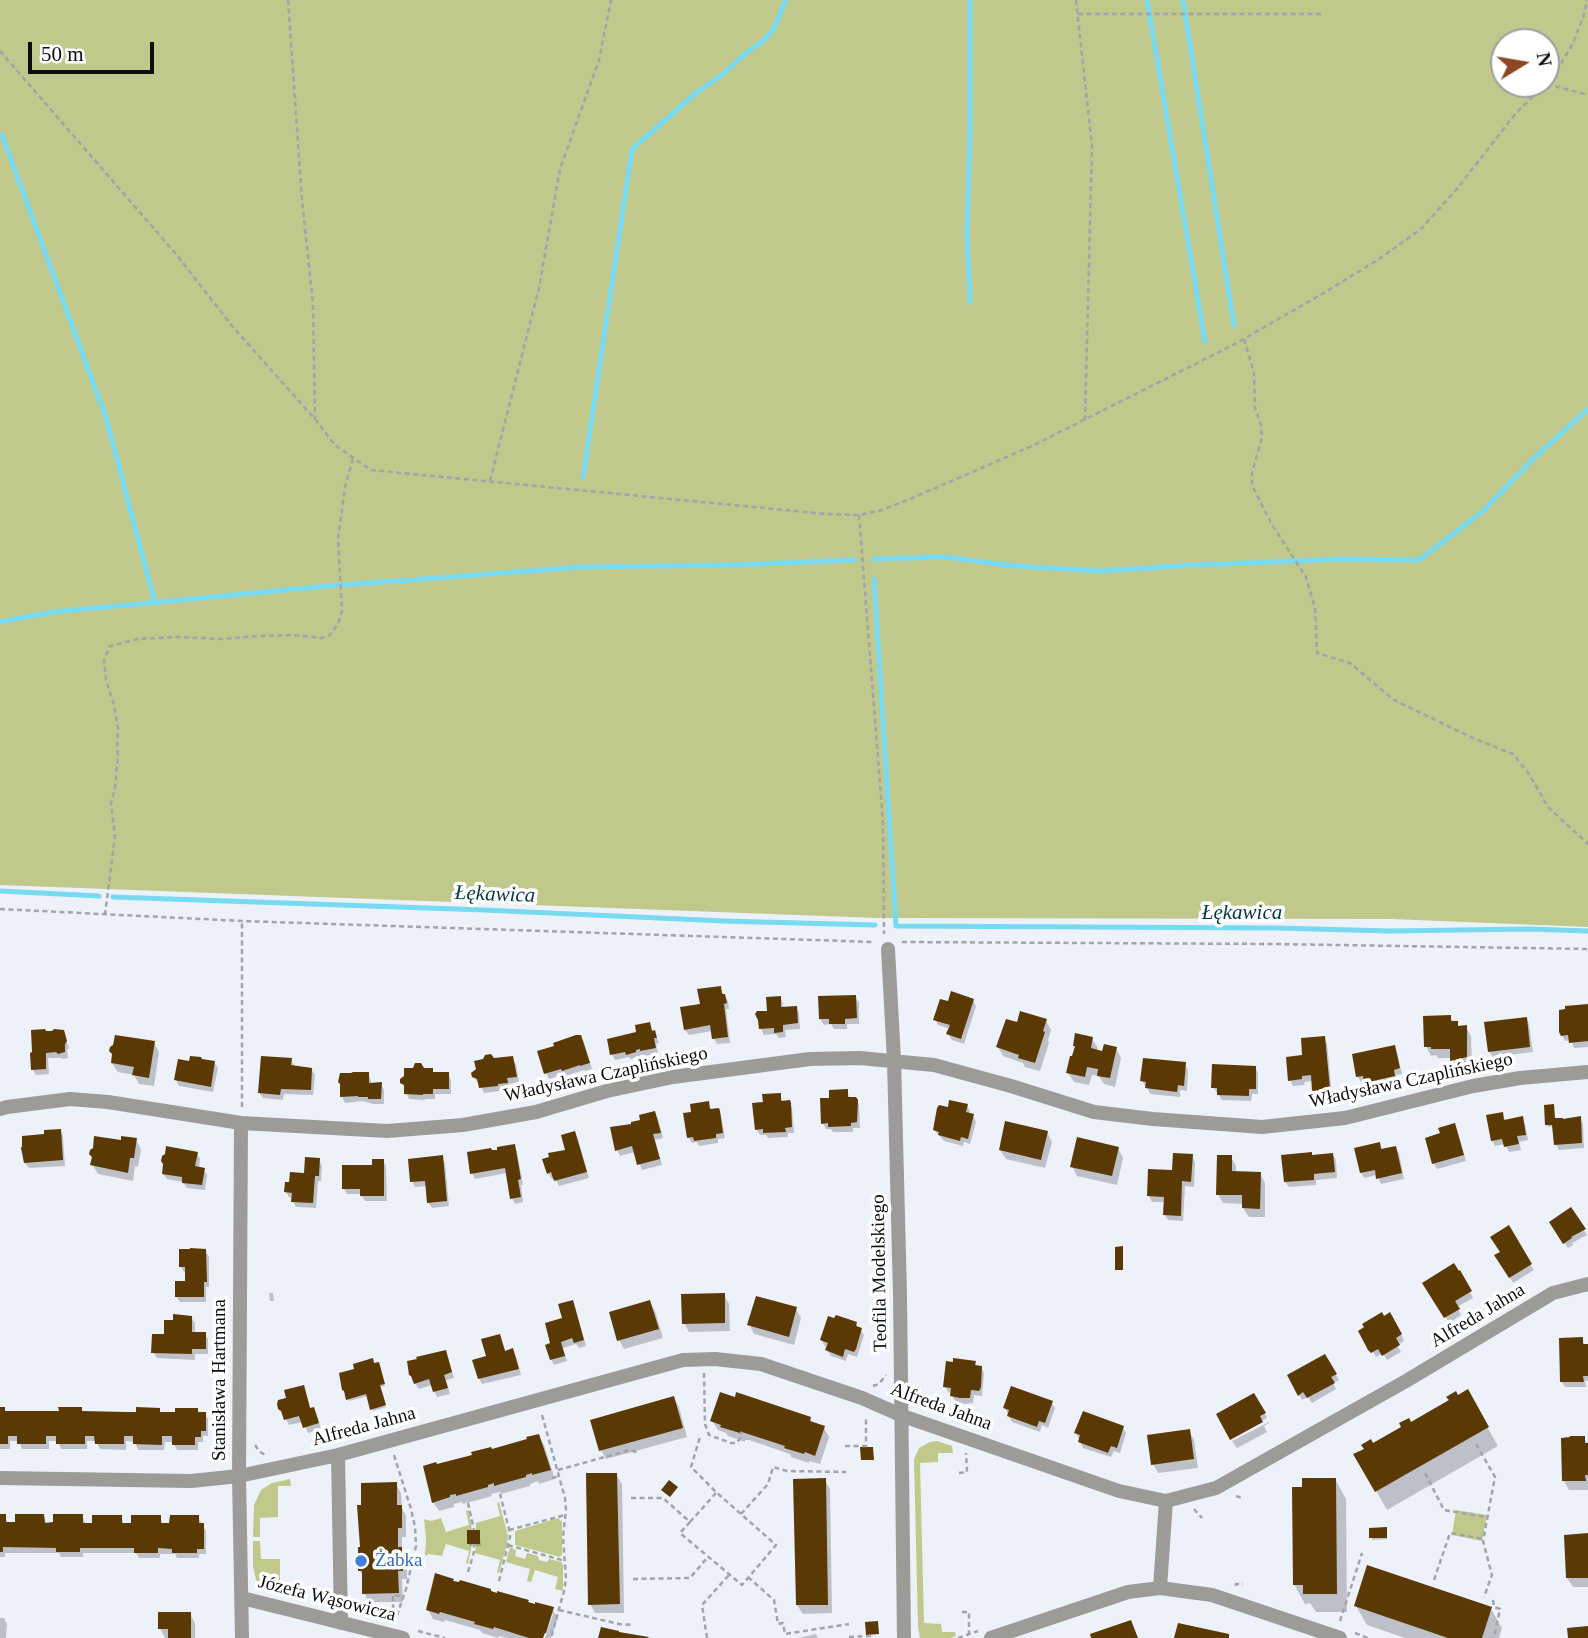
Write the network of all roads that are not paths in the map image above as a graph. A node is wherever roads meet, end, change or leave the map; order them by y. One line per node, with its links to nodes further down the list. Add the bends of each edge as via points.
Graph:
1 (893, 946): 2 (street, Teofila Modelskiego)
2 (894, 1060): 3 (street, Władysława Czaplińskiego, via 934,1065 1094,1112 1262,1127 1345,1118 1520,1078); 5 (street, Władysława Czaplińskiego, via 810,1059 673,1077 536,1112 463,1125 387,1131); 7 (street, Teofila Modelskiego)
3 (1588, 1072)
4 (0, 1109): 5 (street, Władysława Czaplińskiego, via 70,1099)
5 (242, 1123): 9 (street, Stanisława Hartmana)
6 (1588, 1284): 11 (street, Alfreda Jahna, via 1553,1293 1216,1488)
7 (903, 1416): 8 (street, Alfreda Jahna, via 761,1364 683,1360); 11 (street, Alfreda Jahna, via 1119,1491); 19 (street, Teofila Modelskiego)
8 (338, 1455): 9 (street, Alfreda Jahna); 14 (street)
9 (239, 1476): 10 (street, Alfreda Jahna, via 191,1482); 13 (street, Stanisława Hartmana)
10 (0, 1478)
11 (1166, 1501): 12 (street)
12 (1160, 1588): 15 (street, via 1212,1595); 16 (street, via 1128,1592)
13 (242, 1598): 14 (street, Józefa Wąsowicza); 17 (street, Stanisława Hartmana)
14 (341, 1623): 18 (street, Józefa Wąsowicza)
15 (1339, 1633)
16 (986, 1634)
17 (242, 1638)
18 (403, 1638)
19 (904, 1638)

